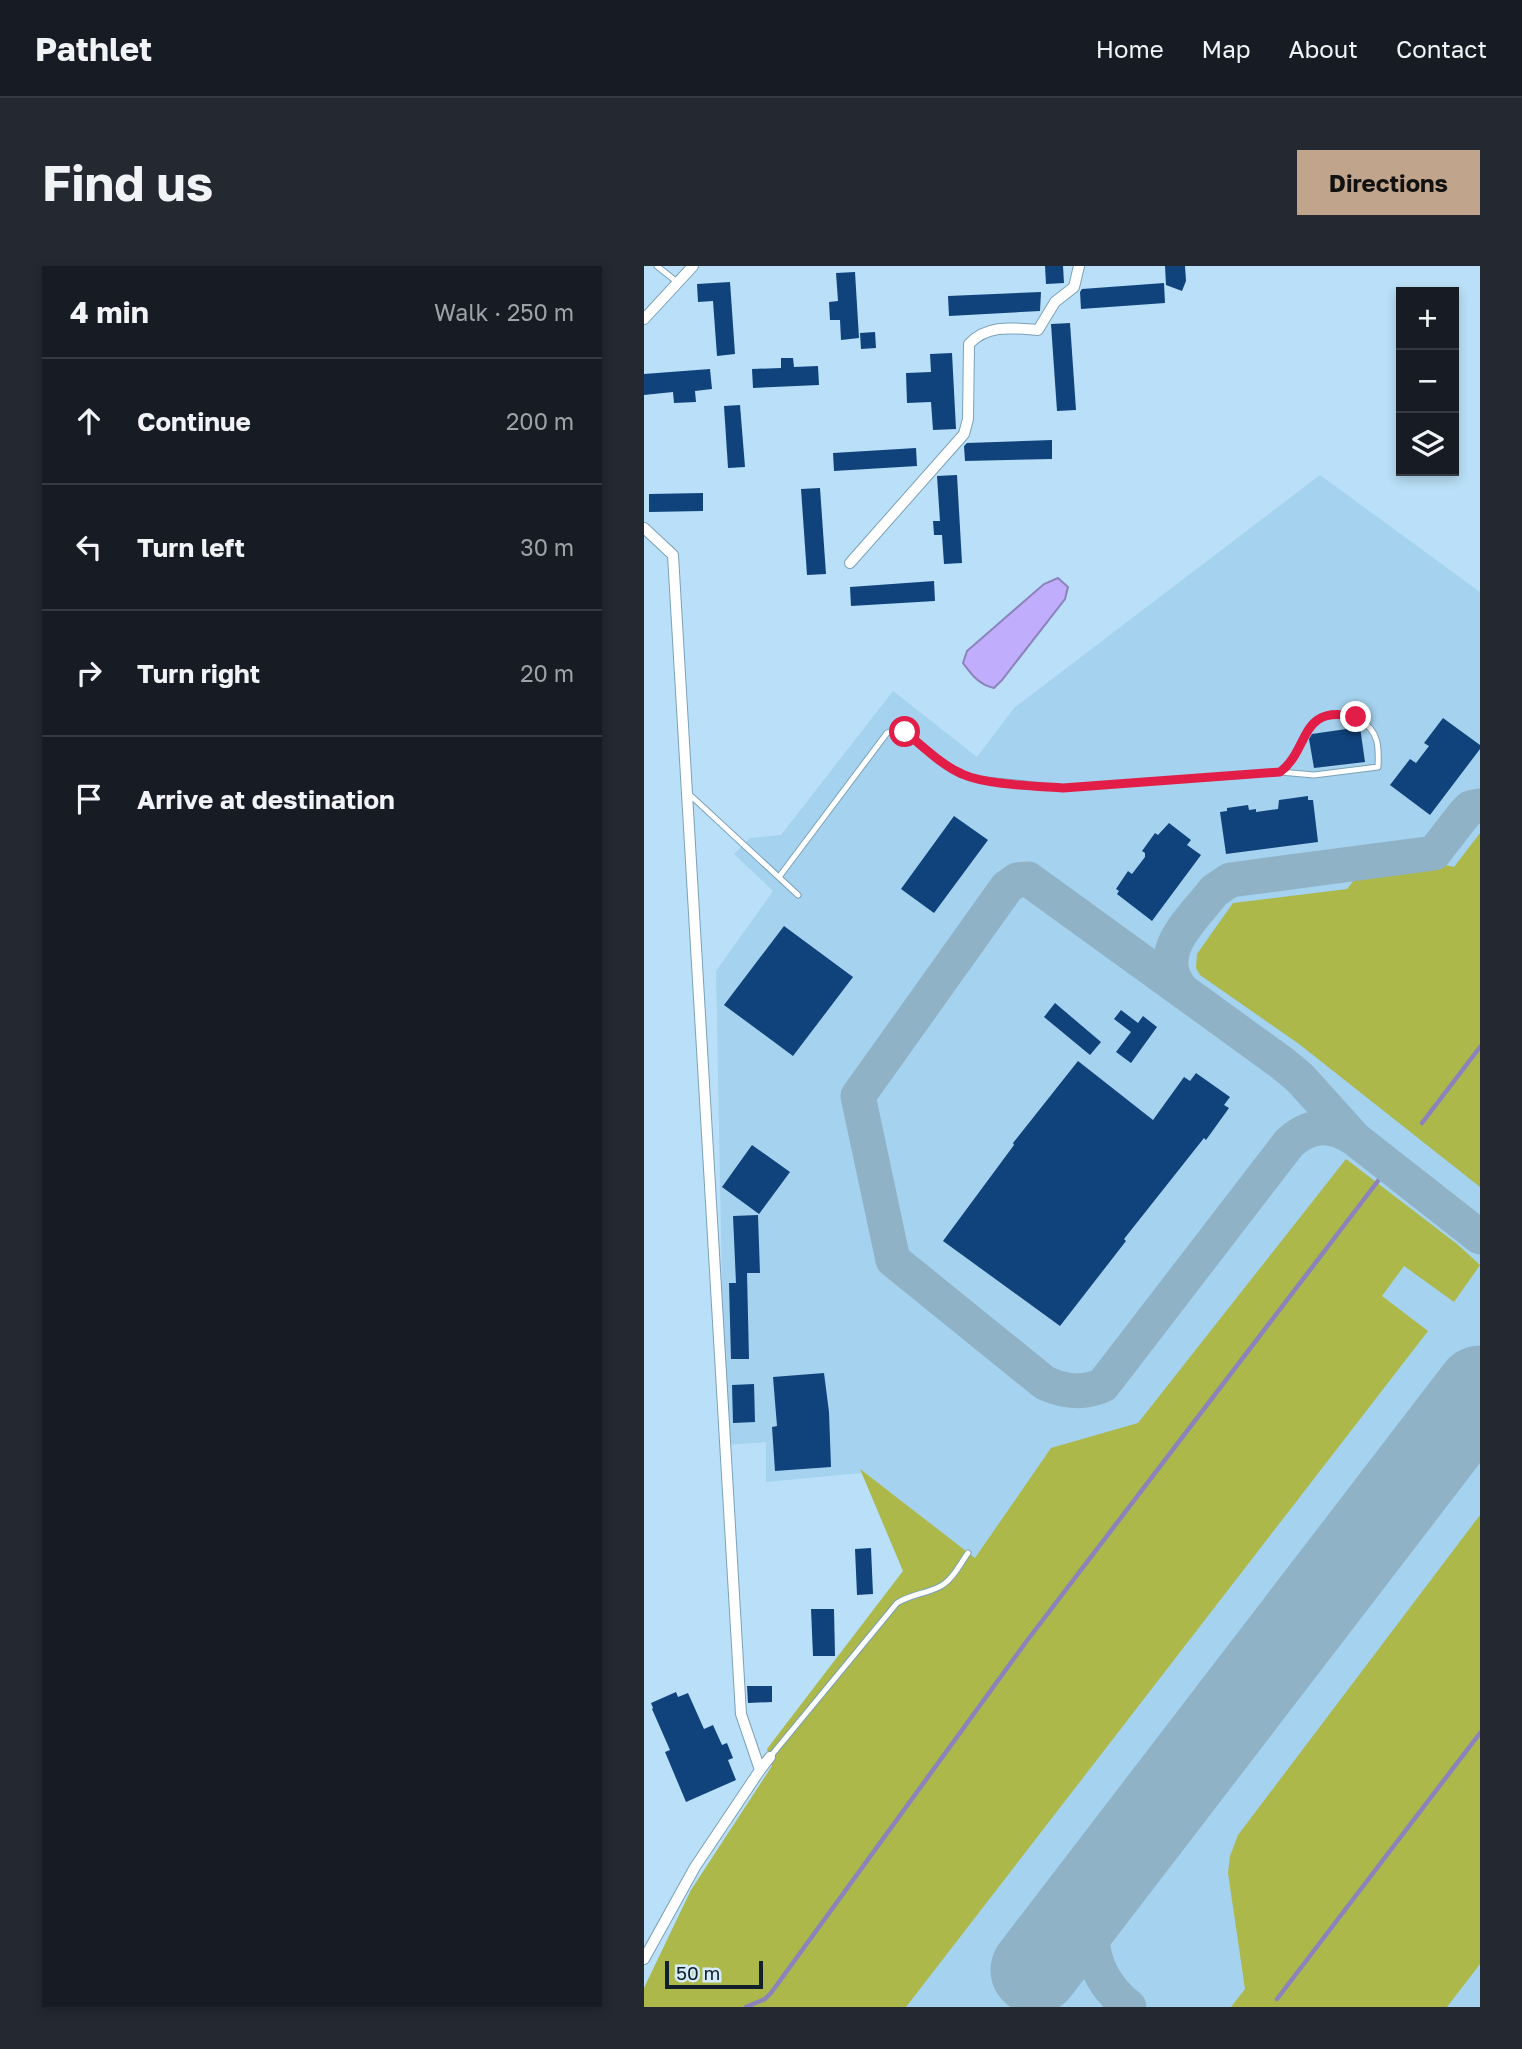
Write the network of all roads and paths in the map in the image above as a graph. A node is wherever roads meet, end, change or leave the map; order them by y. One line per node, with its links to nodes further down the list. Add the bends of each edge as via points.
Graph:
1 (657, 266): 4 (lane)
2 (693, 266): 4 (street)
3 (1079, 266): 7 (street, via 1074,287 1055,302 1038,330 1006,327 979,333 969,344 964,434)
4 (678, 283): 5 (street)
5 (644, 319)
6 (644, 528): 9 (street, via 673,555)
7 (850, 563)
8 (1280, 772): 8 (lane, via 1314,775 1378,766 1379,744 1367,724 1356,717 1329,715 1306,731 1290,765); 10 (lane, via 1037,786 963,775 905,732 892,730)
9 (687, 792): 10 (lane); 14 (street, via 741,1714)
10 (779, 877): 11 (lane)
11 (798, 895)
12 (968, 1553): 13 (lane, via 948,1581 897,1603)
13 (770, 1757): 14 (street)
14 (760, 1770): 15 (street, via 695,1867)
15 (644, 1959)

